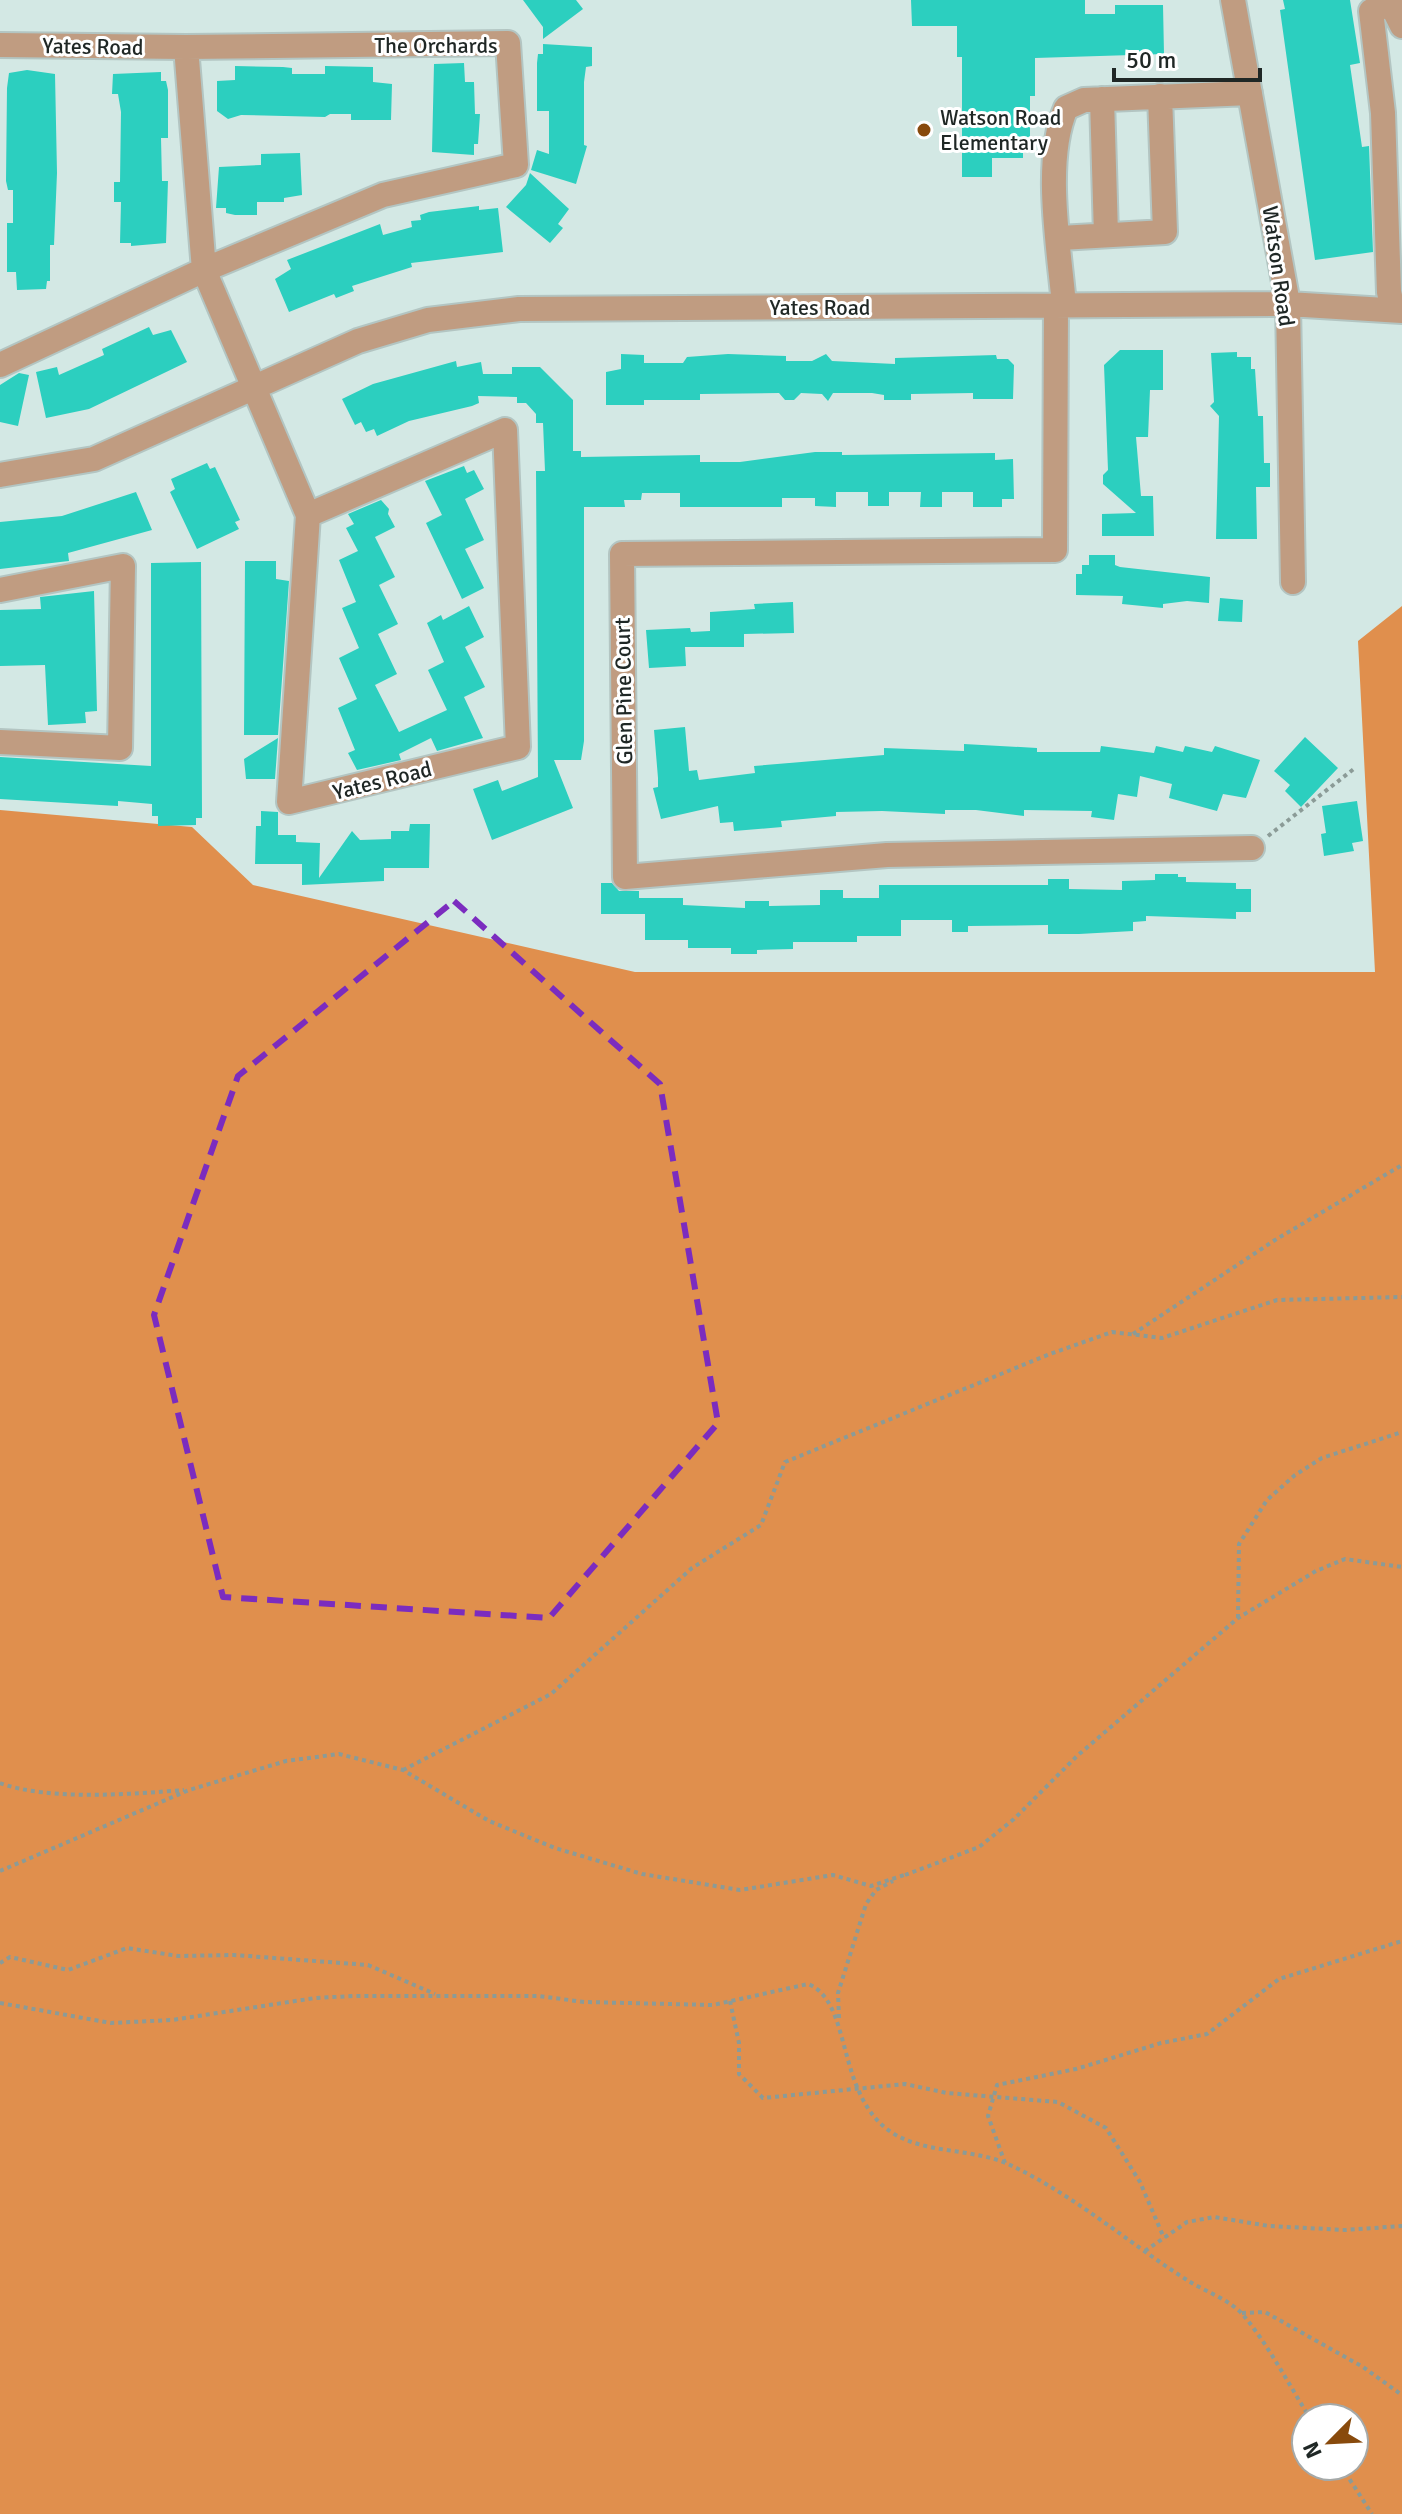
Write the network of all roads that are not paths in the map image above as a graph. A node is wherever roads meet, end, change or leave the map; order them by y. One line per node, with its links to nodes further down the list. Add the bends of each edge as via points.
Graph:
1 (1233, 0): 5 (street, Watson Road)
2 (1402, 26): 8 (street, via 1391,4 1371,11)
3 (0, 45): 4 (street, Yates Road)
4 (186, 47): 11 (street); 11 (street, The Orchards, via 508,43 516,165 383,195)
5 (1250, 93): 6 (street); 12 (street, Watson Road)
6 (1160, 96): 7 (street); 9 (street, via 1165,232)
7 (1102, 99): 9 (street); 10 (street, via 1066,108 1057,131)
8 (1392, 109): 14 (street, via 1389,292)
9 (1106, 235): 10 (street)
10 (1060, 238): 13 (street)
11 (204, 270): 15 (street); 16 (street)
12 (1288, 304): 13 (street, Yates Road); 14 (street, Yates Road); 19 (street, Watson Road)
13 (1060, 305): 16 (street, Yates Road, via 519,309 428,320 358,341); 22 (street, Glen Pine Court, via 1055,550 622,554 625,877 887,855)
14 (1398, 310)
15 (0, 365)
16 (252, 388): 17 (street, Yates Road, via 94,459); 18 (street, Yates Road)
17 (0, 475)
18 (308, 515): 18 (street, Yates Road, via 289,802 518,747 505,430)
19 (1293, 582)
20 (0, 590): 21 (street, via 123,566 120,748)
21 (0, 742)
22 (1252, 848)

